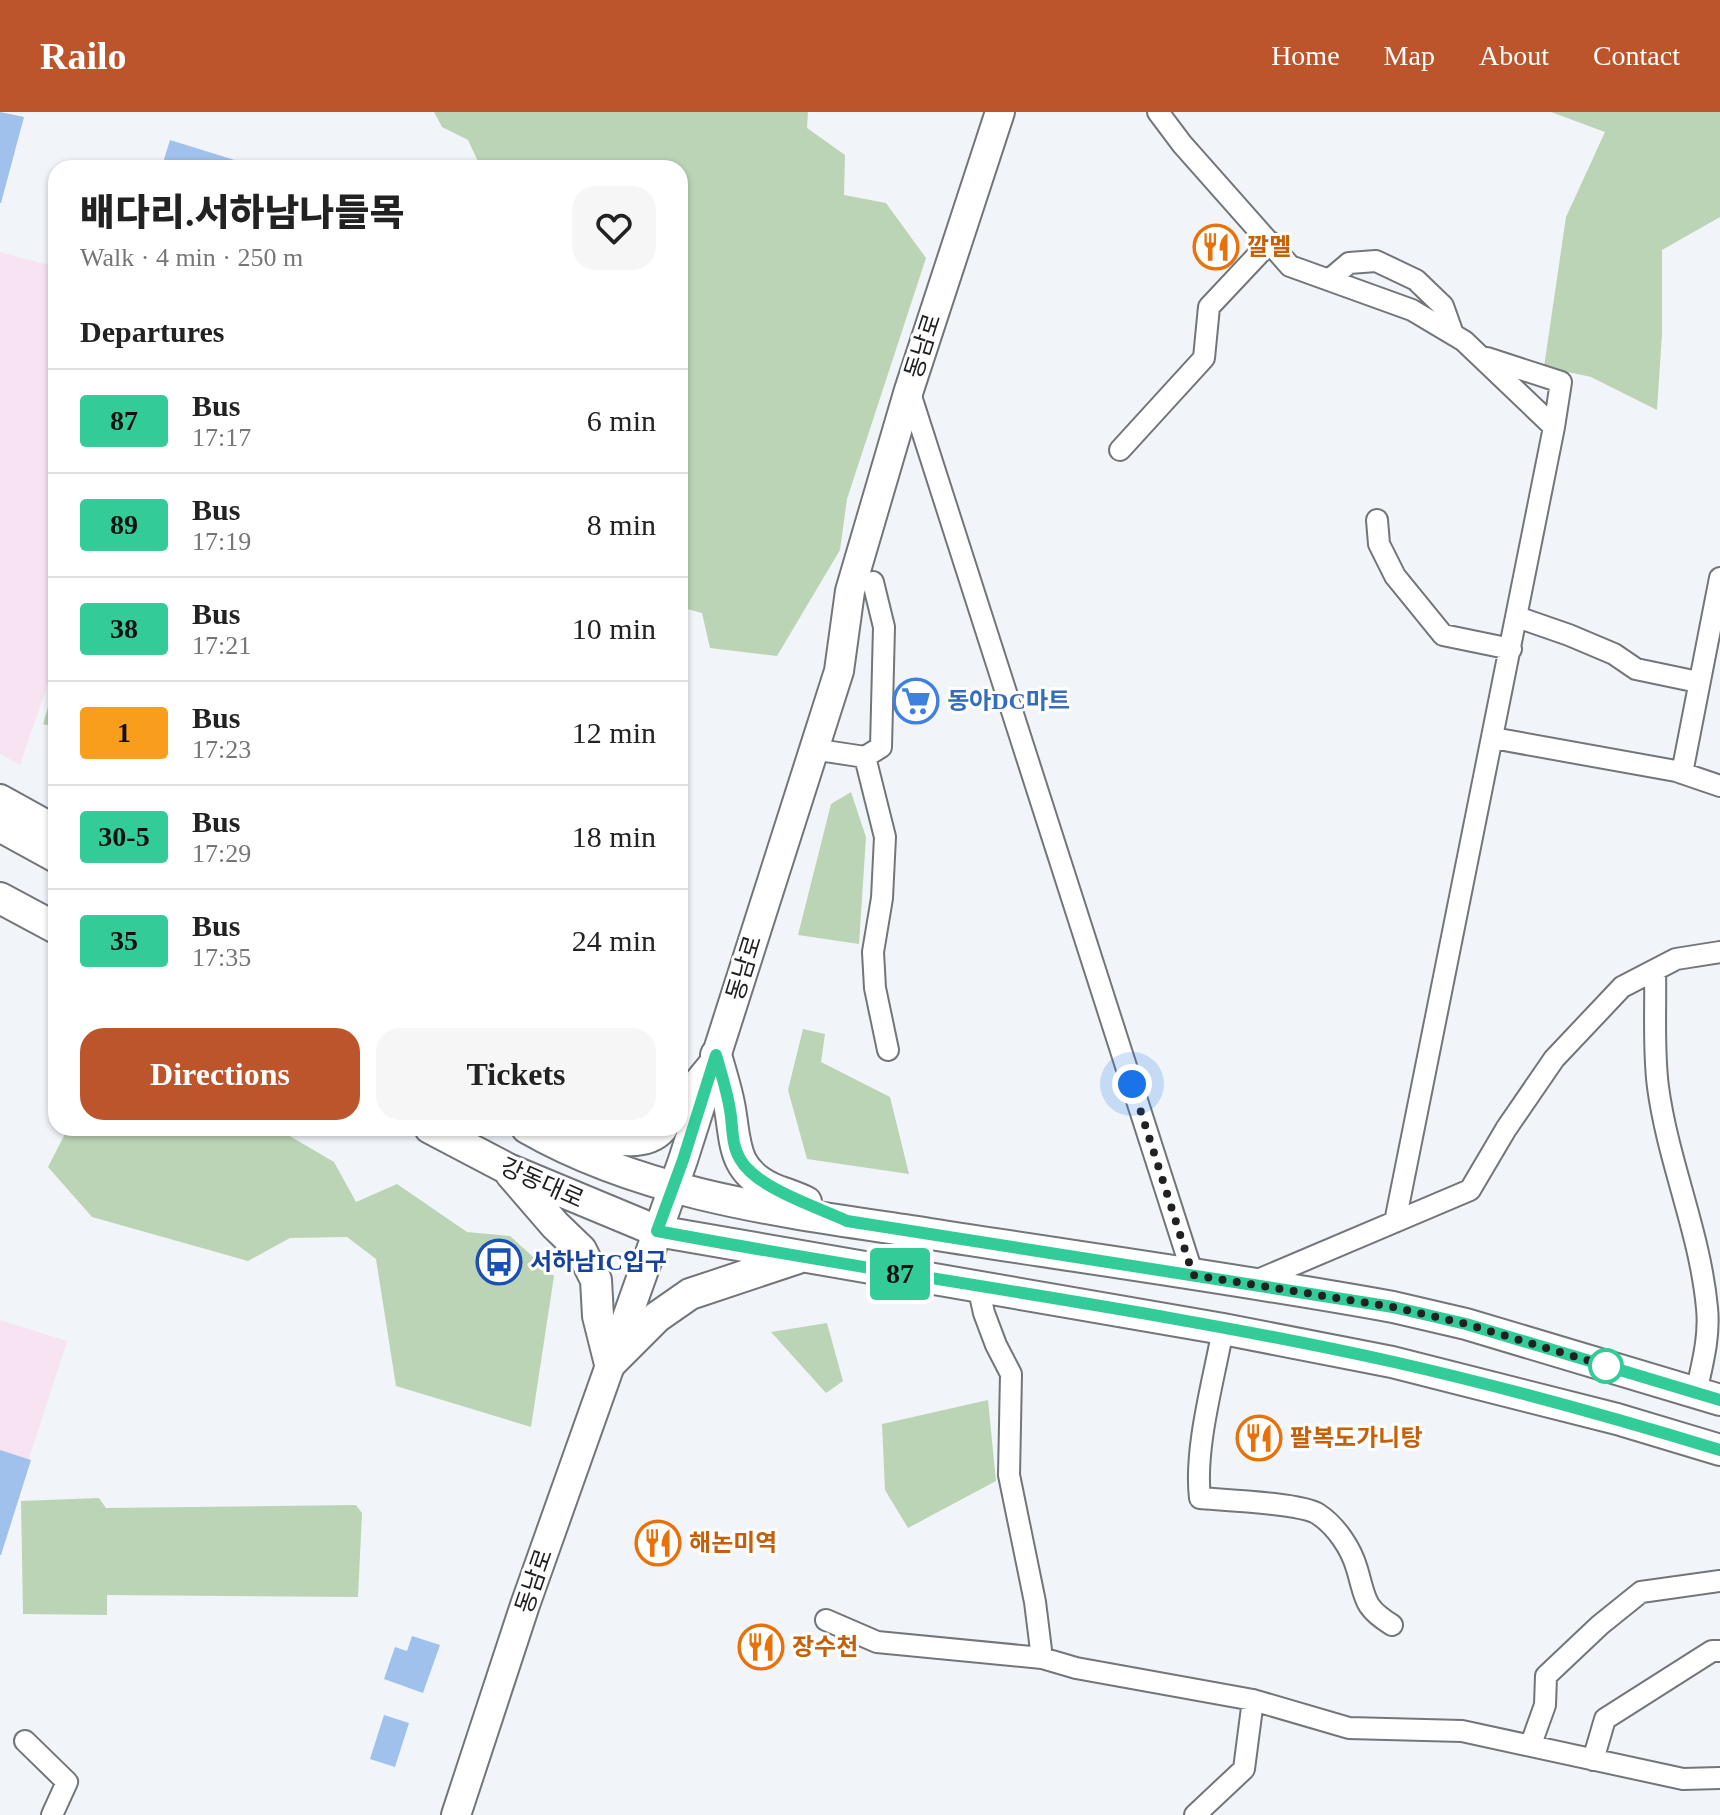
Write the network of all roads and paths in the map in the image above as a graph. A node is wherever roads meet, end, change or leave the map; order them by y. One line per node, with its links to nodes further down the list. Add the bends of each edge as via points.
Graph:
1 (1000, 112): 7 (main road, 동남로)
2 (1161, 114): 3 (street)
3 (1270, 242): 4 (street, via 1290,266); 9 (street, via 1209,307 1204,358)
4 (1329, 280): 5 (street, via 1412,310); 5 (street, via 1349,263 1376,261 1416,280 1443,306)
5 (1453, 334): 6 (street)
6 (1479, 355): 8 (street); 8 (street, via 1561,382)
7 (909, 390): 17 (main road, 동남로, via 850,591 839,671); 42 (street)
8 (1554, 427): 13 (street)
9 (1120, 450)
10 (1377, 520): 14 (street, via 1379,544 1395,576 1443,635)
11 (1720, 578): 15 (street)
12 (873, 582): 18 (street, via 884,627 881,747)
13 (1517, 617): 14 (street); 15 (street, via 1614,654 1636,669)
14 (1511, 649): 16 (street)
15 (1698, 682): 19 (street)
16 (1493, 738): 19 (street); 39 (street)
17 (812, 749): 18 (street); 30 (main road, 동남로)
18 (865, 757): 29 (street, via 885,837 873,952)
19 (1682, 773): 20 (street)
20 (1720, 786)
21 (0, 800): 23 (main road)
22 (0, 826): 24 (main road)
23 (48, 827)
24 (48, 853)
25 (0, 898): 26 (main road)
26 (48, 924)
27 (1720, 952): 28 (street, via 1676,959)
28 (1655, 970): 39 (street, via 1622,987 1554,1059 1470,1190); 47 (street, via 1658,1085 1708,1310)
29 (888, 1050)
30 (714, 1061): 31 (main road); 37 (main road, 동남로); 38 (main road, via 731,1111 732,1135 746,1167 770,1188)
31 (688, 1095)
32 (445, 1136): 36 (main road, 강동대로)
33 (541, 1136): 37 (main road, 강동대로)
34 (612, 1136): 35 (main road, via 635,1141)
35 (653, 1136)
36 (508, 1169): 40 (main road, 강동대로); 46 (main road, via 581,1250 596,1280)
37 (673, 1187): 38 (main road, 강동대로); 40 (main road, 동남로)
38 (847, 1221): 42 (main road)
39 (1395, 1222): 43 (street)
40 (657, 1231): 41 (main road, 강동대로); 46 (main road, 동남로)
41 (800, 1257): 44 (main road, 강동대로); 46 (main road, via 690,1294 657,1317)
42 (1193, 1275): 43 (main road)
43 (1248, 1284): 47 (main road, via 1466,1324)
44 (978, 1286): 45 (main road, 강동대로); 53 (street, via 1011,1374 1009,1475)
45 (1223, 1329): 48 (main road, 강동대로, via 1466,1380); 51 (street, via 1202,1449 1200,1498 1316,1512 1338,1531 1357,1566 1364,1599)
46 (610, 1364): 60 (main road, 동남로)
47 (1708, 1397)
48 (1720, 1450)
49 (1720, 1581): 56 (street, via 1641,1592 1600,1625 1546,1676 1545,1705)
50 (826, 1620): 53 (street, via 877,1642)
51 (1392, 1625)
52 (1720, 1651): 57 (street, via 1712,1651 1605,1719)
53 (1042, 1658): 54 (street)
54 (1253, 1700): 56 (street, via 1349,1728 1462,1731); 61 (street, via 1244,1769)
55 (25, 1741): 59 (street, via 67,1782)
56 (1531, 1744): 57 (street)
57 (1593, 1760): 58 (street, via 1683,1779)
58 (1720, 1778)
59 (52, 1815)
60 (456, 1815)
61 (1195, 1815)

